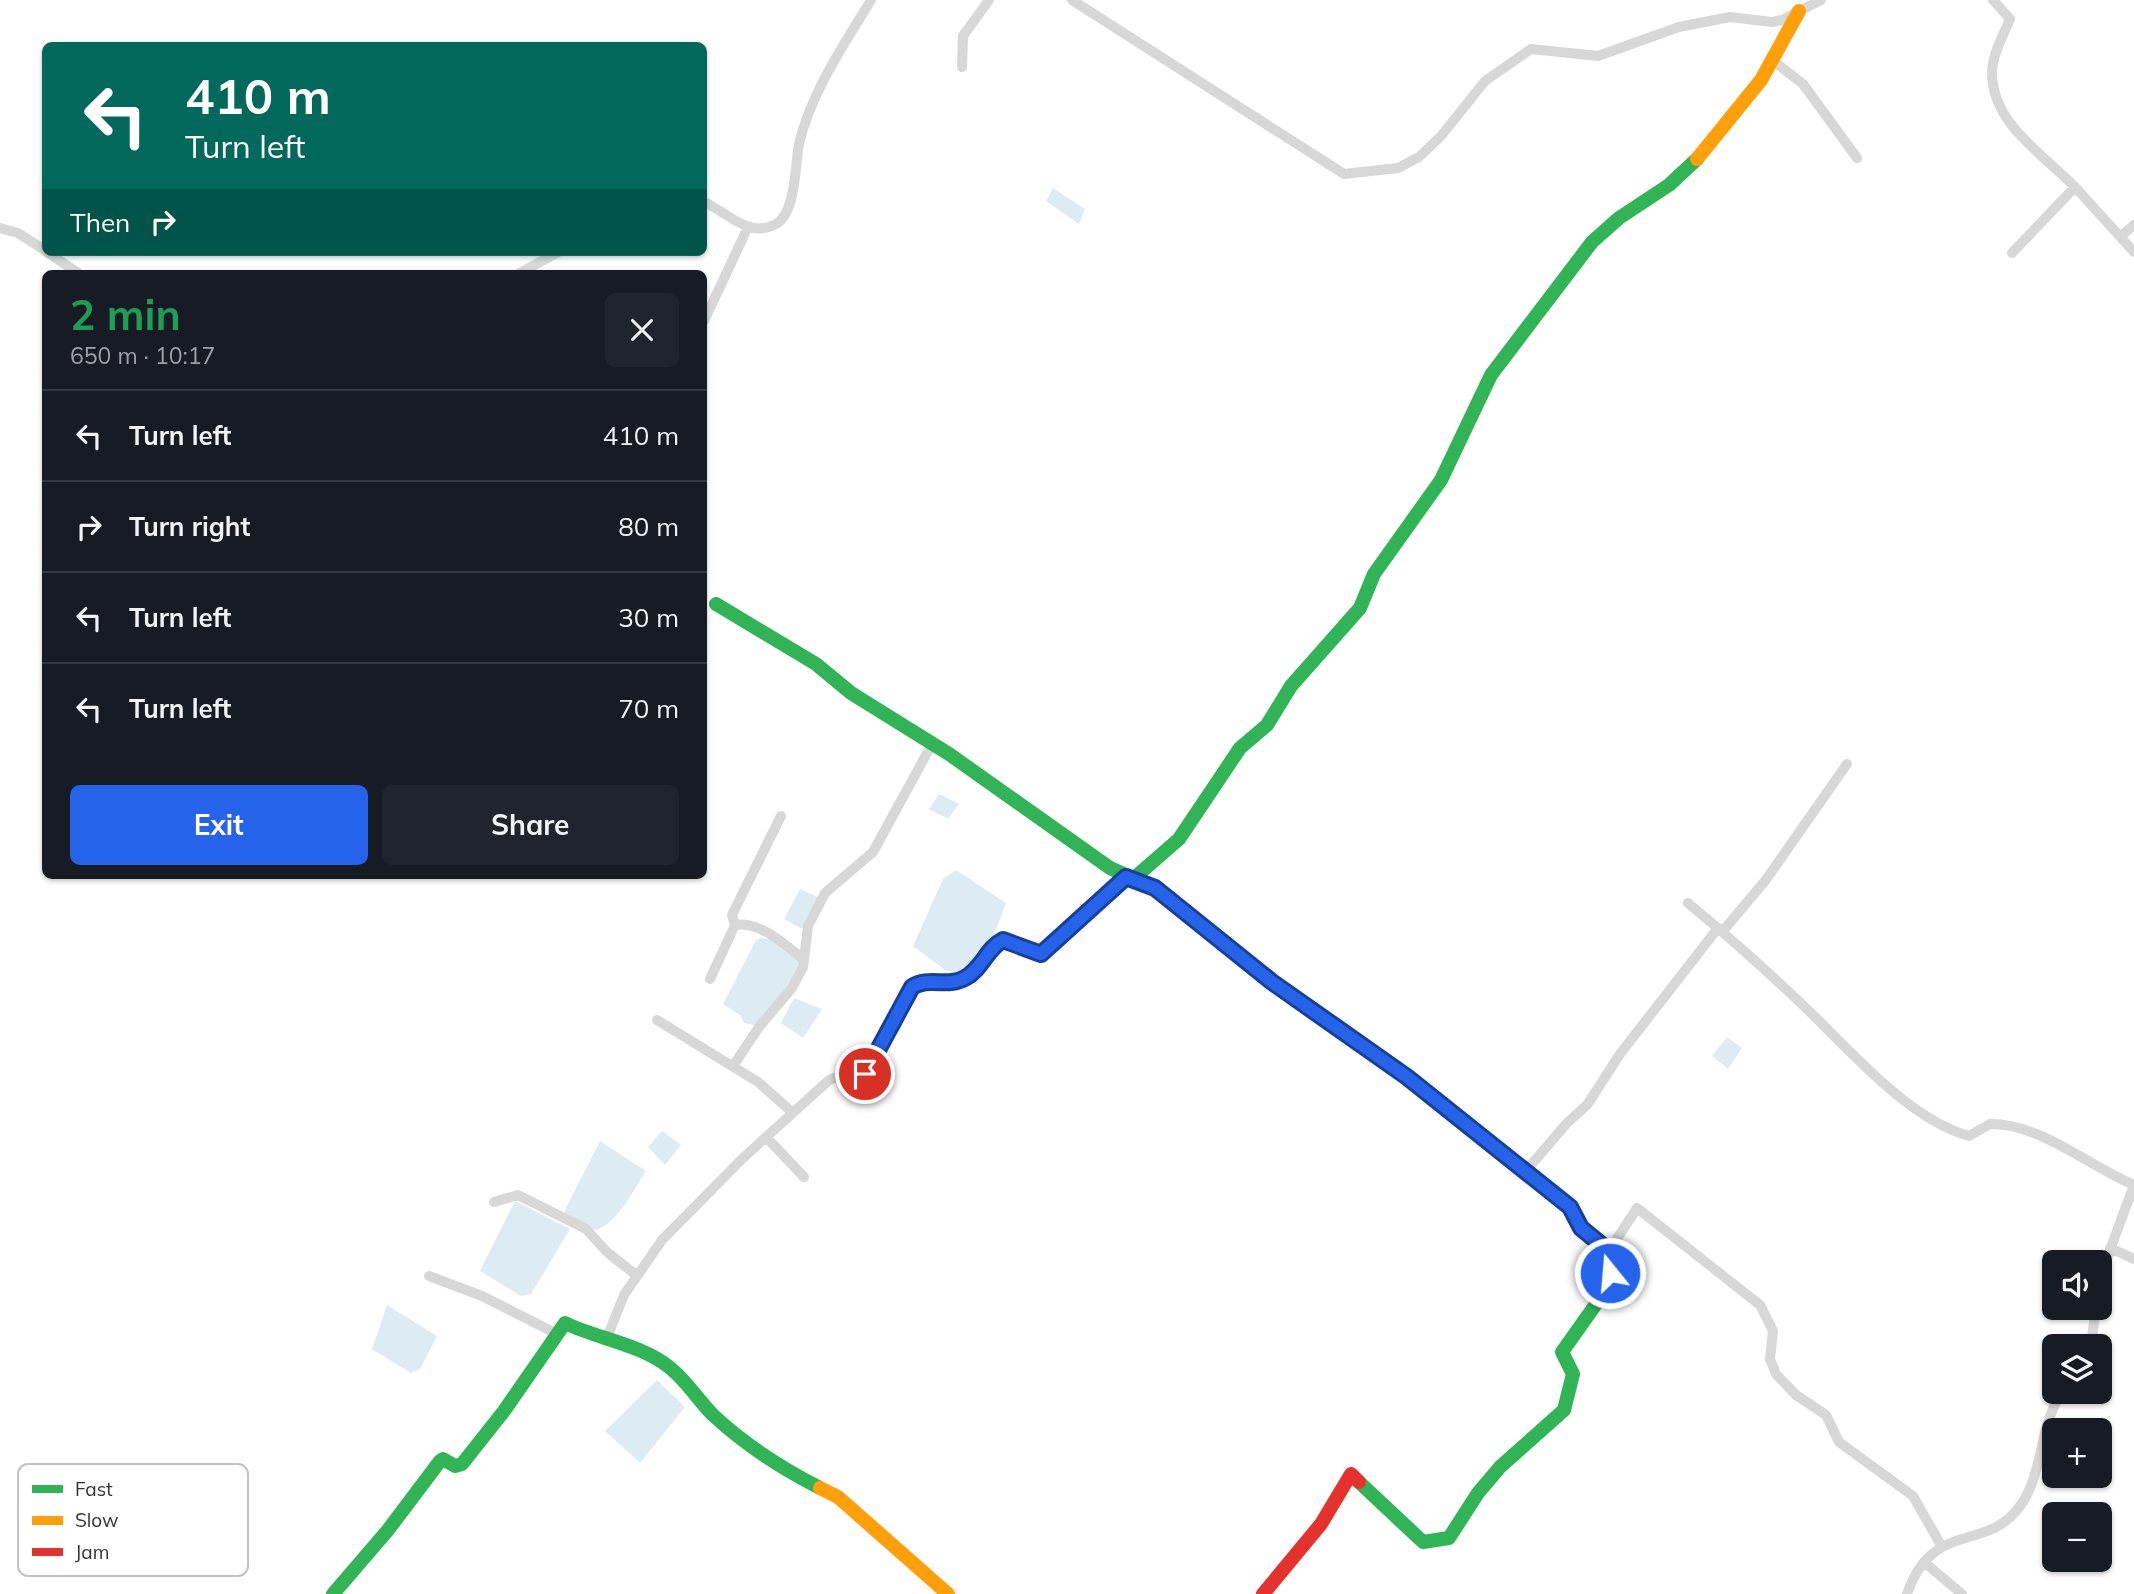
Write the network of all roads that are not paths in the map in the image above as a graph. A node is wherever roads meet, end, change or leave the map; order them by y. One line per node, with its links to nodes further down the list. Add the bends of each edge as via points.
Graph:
1 (871, 0): 13 (street, via 833,63 804,128 787,214 775,225)
2 (989, 0): 8 (street, via 962,36)
3 (1072, 0): 6 (street, via 1270,124 1331,168 1352,174 1398,169 1419,157 1485,81 1531,49 1598,56 1679,27 1730,17 1772,22)
4 (1821, 0): 6 (street)
5 (1993, 0): 10 (street, via 2010,19 1992,71 1997,106)
6 (1799, 11): 7 (street)
7 (1772, 60): 9 (street, via 1803,84); 28 (street, via 1687,169 1609,223 1592,242 1491,375 1441,480 1374,575 1360,608 1291,686 1267,725 1240,748 1179,839)
8 (962, 67)
9 (1857, 158)
10 (2075, 187): 15 (street); 18 (street)
11 (707, 204): 13 (street)
12 (2134, 225): 15 (street)
13 (748, 227): 23 (street)
14 (0, 228): 16 (street, via 18,233)
15 (2121, 236): 17 (street)
16 (42, 249)
17 (2134, 252)
18 (2012, 253)
19 (52, 256): 21 (street)
20 (551, 256): 22 (street)
21 (73, 270)
22 (525, 270)
23 (707, 315)
24 (716, 604): 25 (street, via 816,664 851,693)
25 (932, 744): 28 (street, via 1051,829); 32 (street, via 873,852 825,893 808,926)
26 (1847, 764): 31 (street, via 1765,881)
27 (781, 816): 30 (street, via 732,915)
28 (1130, 878): 36 (street, via 1041,954 1003,940 963,979 953,983 922,980 912,987 865,1074 834,1077); 38 (street, via 1155,888)
29 (1688, 902): 31 (street)
30 (736, 925): 32 (street, via 746,923 776,937); 33 (street)
31 (1720, 930): 38 (street, via 1620,1054 1587,1105); 41 (street, via 1860,1064 1941,1122 1969,1136 1990,1124 2020,1130 2082,1155 2134,1185)
32 (802, 958): 35 (street, via 803,967 786,999 759,1027)
33 (709, 979)
34 (657, 1020): 35 (street)
35 (733, 1066): 36 (street)
36 (793, 1113): 37 (street)
37 (766, 1137): 39 (street); 44 (street, via 662,1240)
38 (1525, 1172): 42 (street, via 1570,1207 1581,1228)
39 (804, 1177)
40 (494, 1202): 44 (street, via 518,1195 586,1229)
41 (2110, 1248): 43 (street)
42 (1609, 1251): 49 (street, via 1637,1208 1760,1305 1773,1331 1770,1359 1776,1374 1826,1415 1839,1442 1913,1496); 53 (street, via 1615,1256 1605,1290 1562,1352 1573,1374 1564,1410 1505,1464 1469,1505 1449,1538 1423,1542 1351,1474 1321,1524)
43 (2134, 1259)
44 (636, 1275): 47 (street)
45 (429, 1276): 46 (street, via 482,1296)
46 (557, 1334): 47 (street, via 565,1323); 51 (street, via 462,1464 440,1461)
47 (606, 1340): 52 (street, via 669,1367 713,1415 748,1444 838,1497)
48 (2058, 1404): 49 (street, via 2043,1439 2033,1483 2018,1510 2001,1525)
49 (1942, 1547): 50 (street)
50 (1924, 1562): 54 (street); 55 (street)
51 (333, 1594)
52 (948, 1594)
53 (1263, 1594)
54 (1907, 1594)
55 (1962, 1594)

